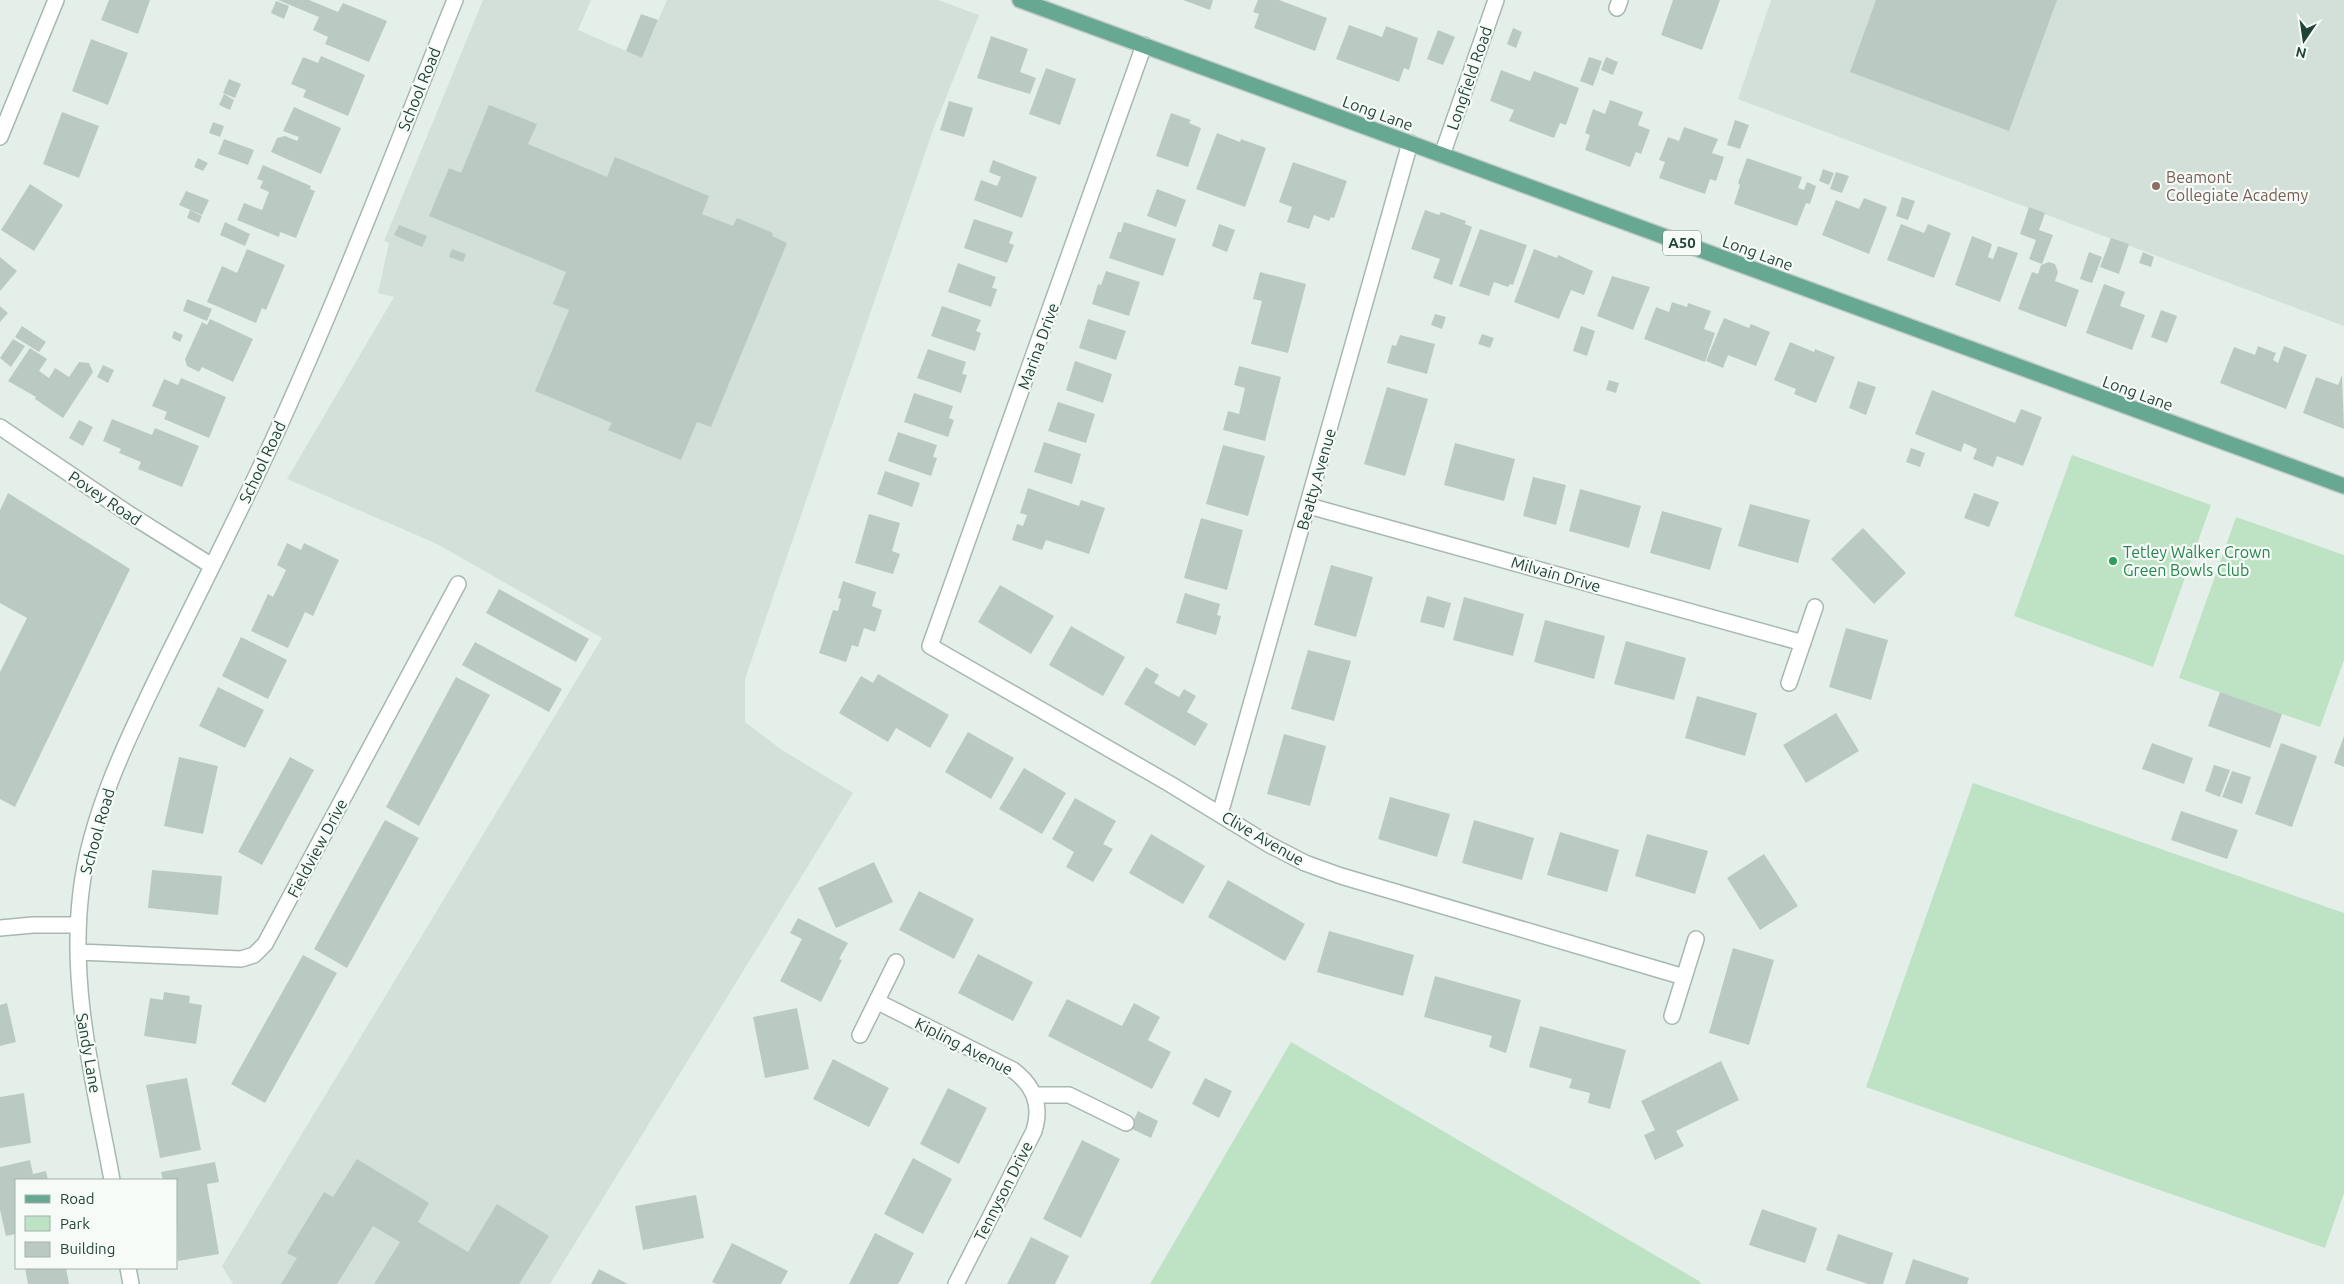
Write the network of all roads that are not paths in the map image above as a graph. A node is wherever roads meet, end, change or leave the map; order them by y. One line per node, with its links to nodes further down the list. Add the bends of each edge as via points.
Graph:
1 (56, 0): 6 (street)
2 (455, 0): 12 (street, School Road, via 324,324)
3 (1020, 0): 5 (main road, Long Lane / A50)
4 (1496, 0): 8 (street, Longfield Road)
5 (1144, 45): 7 (main road, Long Lane / A50); 16 (street, Marina Drive)
6 (0, 137)
7 (1410, 143): 8 (main road, Long Lane / A50); 11 (street, Beatty Avenue)
8 (1442, 155): 10 (main road, Long Lane / A50)
9 (0, 427): 12 (street, Povey Road)
10 (2344, 486)
11 (1308, 506): 15 (street, Milvain Drive); 18 (street, Beatty Avenue)
12 (212, 566): 19 (street, School Road, via 115,769 89,847)
13 (458, 584): 22 (street, Fieldview Drive, via 265,944 254,955 241,959)
14 (1815, 607): 15 (street)
15 (1803, 643): 17 (street)
16 (930, 646): 18 (street, Clive Avenue)
17 (1789, 683)
18 (1220, 814): 24 (street, Clive Avenue, via 1305,863 1341,876)
19 (78, 925): 20 (street); 22 (street, Sandy Lane)
20 (0, 928)
21 (1696, 939): 24 (street)
22 (79, 952): 30 (street, Sandy Lane, via 81,1009)
23 (896, 962): 25 (street)
24 (1684, 977): 26 (street)
25 (878, 1002): 27 (street); 28 (street, Kipling Avenue, via 1013,1070)
26 (1672, 1016)
27 (860, 1035)
28 (1035, 1095): 29 (street, via 1069,1094); 33 (street, Tennyson Drive, via 1038,1119 1034,1131)
29 (1126, 1123)
30 (112, 1179)
31 (128, 1269): 32 (street)
32 (131, 1284)
33 (956, 1284)

